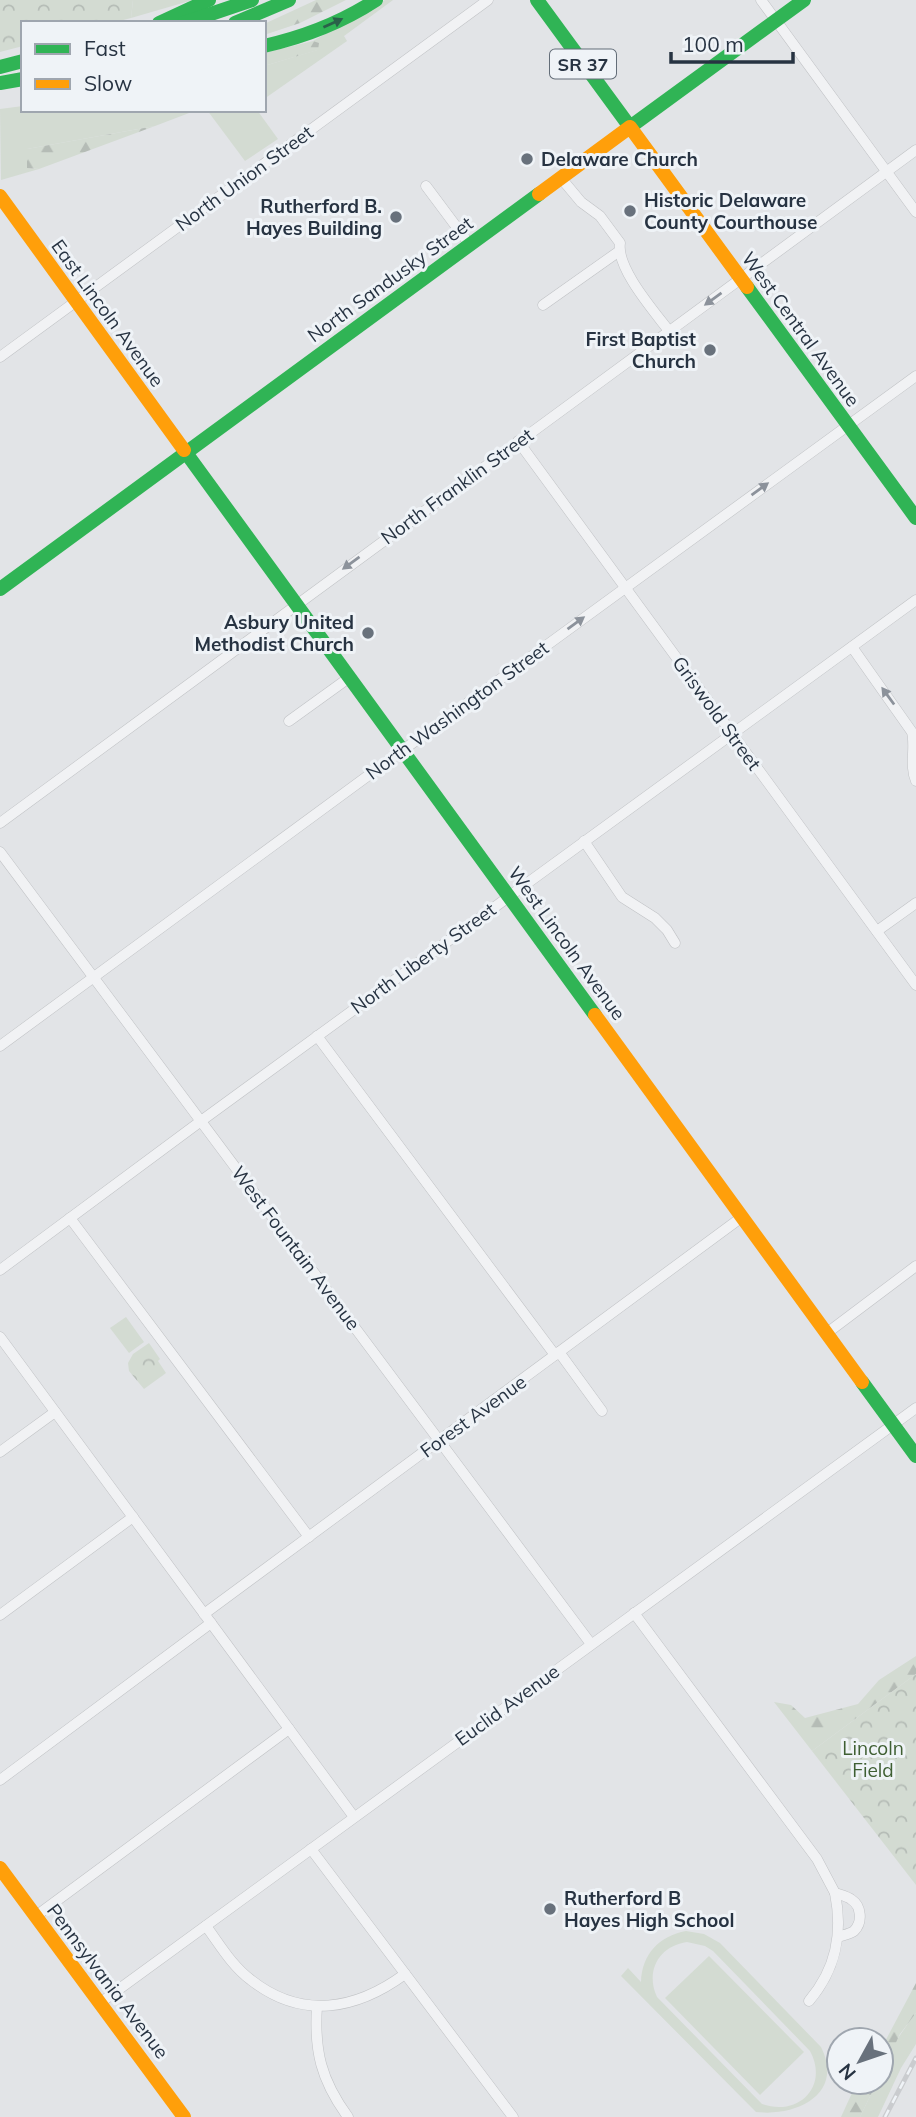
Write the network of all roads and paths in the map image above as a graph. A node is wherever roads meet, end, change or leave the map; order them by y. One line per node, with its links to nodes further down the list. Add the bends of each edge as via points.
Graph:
1 (209, 0): 10 (main road)
2 (252, 0): 11 (main road)
3 (289, 0): 12 (main road)
4 (376, 0): 13 (main road, one-way to 4, via 313,32)
5 (488, 0): 28 (street, North Union Street)
6 (537, 0): 18 (main road, SR 37)
7 (761, 0): 9 (street)
8 (804, 0): 9 (main road, North Sandusky Street)
9 (776, 20): 18 (main road, North Sandusky Street); 20 (street)
10 (163, 21)
11 (190, 21)
12 (240, 21)
13 (266, 45)
14 (21, 62): 15 (main road)
15 (0, 67)
16 (21, 79): 17 (main road)
17 (0, 83)
18 (630, 128): 21 (main road, North Sandusky Street); 27 (main road, West Central Avenue / SR 37)
19 (916, 150): 20 (street, North Franklin Street)
20 (887, 172): 24 (street); 27 (street, North Franklin Street)
21 (561, 178): 25 (main road, North Sandusky Street); 26 (street, via 600,216 620,243)
22 (426, 186): 25 (street)
23 (0, 196): 28 (main road, East Lincoln Avenue)
24 (916, 212)
25 (470, 245): 35 (main road, North Sandusky Street)
26 (618, 252): 29 (street); 30 (street)
27 (741, 278): 30 (street, North Franklin Street, one-way to 30); 33 (main road, West Central Avenue / SR 37)
28 (76, 301): 31 (street, North Union Street); 35 (main road, East Lincoln Avenue)
29 (543, 305)
30 (669, 331): 34 (street, North Franklin Street)
31 (0, 357)
32 (916, 376): 33 (street, North Washington Street)
33 (848, 425): 36 (main road, West Central Avenue / SR 37); 37 (street, North Washington Street, one-way to 33)
34 (518, 441): 37 (street, Griswold Street); 40 (street, North Franklin Street, one-way to 40)
35 (186, 452): 38 (main road, North Sandusky Street); 40 (main road, West Lincoln Avenue)
36 (916, 519)
37 (625, 587): 44 (street, Griswold Street); 45 (street, North Washington Street, one-way to 37)
38 (0, 589)
39 (916, 600): 41 (street, North Liberty Street)
40 (296, 604): 42 (main road, West Lincoln Avenue); 47 (street, North Franklin Street)
41 (852, 647): 44 (street, North Liberty Street); 46 (street, one-way to 41, via 911,764 912,732)
42 (350, 677): 43 (street); 45 (main road, West Lincoln Avenue)
43 (289, 721)
44 (733, 733): 48 (street, North Liberty Street); 52 (street, Griswold Street)
45 (402, 750): 50 (main road, West Lincoln Avenue); 54 (street, North Washington Street)
46 (916, 780)
47 (0, 822)
48 (584, 841): 50 (street, North Liberty Street); 53 (street, via 622,897 656,918)
49 (0, 852): 54 (street, West Fountain Avenue)
50 (509, 896): 56 (street, North Liberty Street); 59 (main road, West Lincoln Avenue)
51 (916, 903): 52 (street)
52 (877, 931): 55 (street, Griswold Street)
53 (675, 943)
54 (94, 977): 57 (street, North Washington Street); 58 (street, West Fountain Avenue)
55 (916, 985)
56 (317, 1036): 58 (street, North Liberty Street); 65 (street)
57 (0, 1046)
58 (201, 1121): 60 (street, North Liberty Street); 70 (street, West Fountain Avenue)
59 (742, 1217): 63 (main road, West Lincoln Avenue); 65 (street, Forest Avenue)
60 (70, 1218): 62 (street, North Liberty Street); 74 (street)
61 (916, 1266): 63 (street)
62 (0, 1270)
63 (827, 1333): 69 (main road, West Lincoln Avenue)
64 (0, 1337): 68 (street)
65 (557, 1354): 67 (street); 70 (street, Forest Avenue)
66 (916, 1408): 69 (street, Euclid Avenue)
67 (602, 1411)
68 (55, 1412): 71 (street); 73 (street)
69 (893, 1425): 72 (main road, West Lincoln Avenue); 75 (street, Euclid Avenue)
70 (439, 1440): 74 (street, Forest Avenue); 78 (street, West Fountain Avenue)
71 (0, 1452)
72 (916, 1456)
73 (133, 1517): 76 (street); 77 (street)
74 (309, 1537): 77 (street, Forest Avenue)
75 (634, 1612): 78 (street, Euclid Avenue); 84 (street, via 817,1859)
76 (0, 1615)
77 (208, 1619): 79 (street); 80 (street, Forest Avenue)
78 (591, 1644): 81 (street, Euclid Avenue)
79 (289, 1729): 81 (street); 85 (street)
80 (0, 1780)
81 (354, 1817): 82 (street, Euclid Avenue)
82 (312, 1849): 86 (street, Euclid Avenue); 88 (street)
83 (0, 1868): 85 (main road, Pennsylvania Avenue)
84 (835, 1893): 87 (street); 87 (street, via 856,1903 860,1916 855,1930)
85 (36, 1916): 90 (main road, Pennsylvania Avenue)
86 (206, 1926): 90 (street, Euclid Avenue); 91 (street, via 251,1980 283,1998)
87 (838, 1937): 89 (street, via 830,1970)
88 (405, 1974): 91 (street, via 370,1996); 94 (street)
89 (809, 2001)
90 (100, 2003): 92 (main road, Pennsylvania Avenue)
91 (317, 2006): 93 (street, via 315,2039 320,2064)
92 (184, 2117)
93 (348, 2117)
94 (513, 2117)

